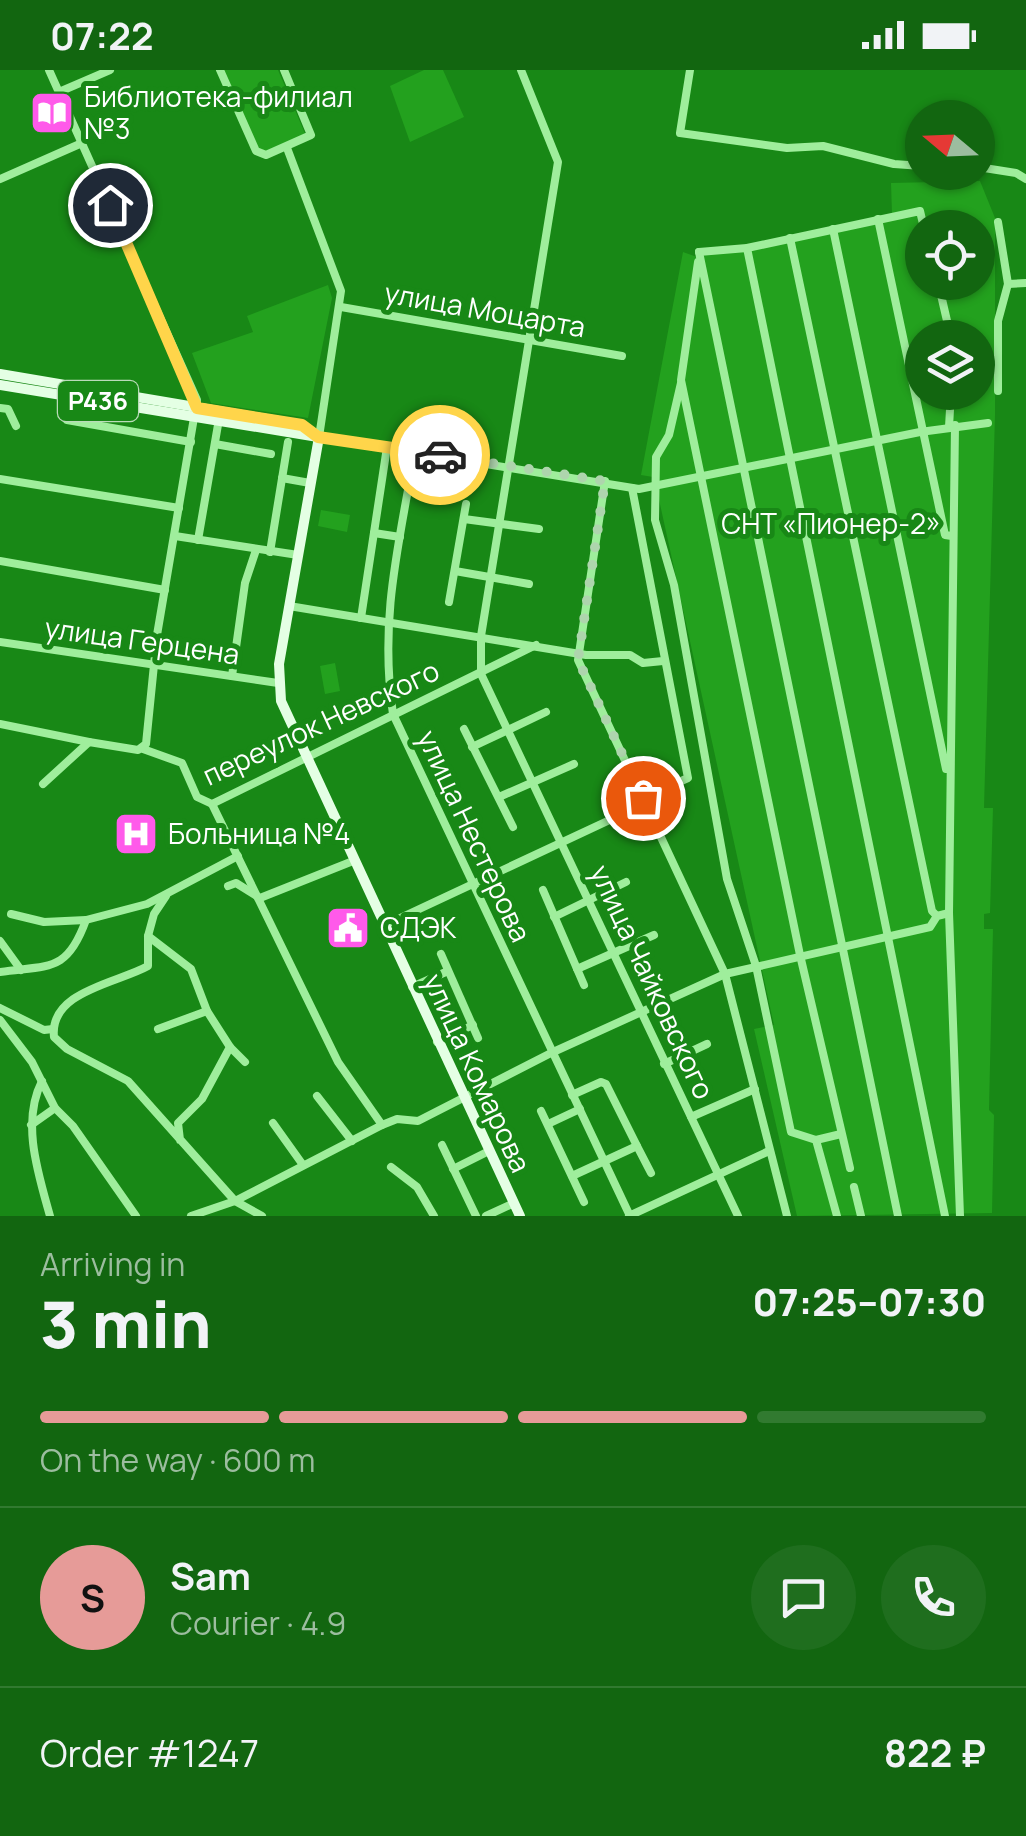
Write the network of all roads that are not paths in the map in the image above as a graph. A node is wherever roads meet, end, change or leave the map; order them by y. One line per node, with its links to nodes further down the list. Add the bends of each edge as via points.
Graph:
1 (49, 70): 7 (street)
2 (110, 70): 7 (street)
3 (220, 70): 9 (street, via 256,151)
4 (284, 70): 9 (street, via 311,134)
5 (521, 70): 24 (street, улица Чайковского, via 558,162)
6 (690, 70): 10 (street, via 680,133 787,148 823,146)
7 (59, 92): 8 (street)
8 (82, 143): 12 (street); 33 (street)
9 (286, 148): 23 (street, via 341,291)
10 (905, 165)
11 (995, 170): 13 (street)
12 (0, 179)
13 (1026, 179)
14 (905, 214): 15 (street)
15 (878, 220): 17 (street); 38 (street)
16 (998, 222): 22 (street)
17 (834, 229): 18 (street); 40 (street)
18 (790, 238): 19 (street); 45 (street)
19 (747, 248): 20 (street); 48 (street)
20 (699, 252): 27 (street); 50 (street)
21 (1026, 283): 22 (street)
22 (1008, 284): 29 (street, via 998,321)
23 (341, 307): 24 (street, улица Моцарта); 39 (street)
24 (531, 340): 25 (street, улица Моцарта); 49 (street, улица Чайковского)
25 (622, 356)
26 (0, 374): 33 (main road)
27 (681, 380): 51 (street); 56 (street, via 670,434 656,458)
28 (0, 385): 30 (main road, P436)
29 (998, 391)
30 (70, 397): 33 (main road, P436); 41 (street, via 67,420)
31 (0, 408): 36 (street)
32 (952, 410): 37 (street)
33 (196, 412): 34 (main road, P436); 39 (main road, via 302,425); 41 (street)
34 (219, 419): 39 (main road, P436); 43 (street)
35 (988, 423): 37 (street)
36 (16, 426)
37 (952, 426): 38 (street); 65 (street)
38 (920, 432): 40 (street); 65 (street, via 945,536)
39 (318, 437): 44 (street); 55 (main road, улица Комарова)
40 (876, 441): 45 (street); 100 (street)
41 (191, 442): 59 (street)
42 (288, 442): 53 (street)
43 (215, 444): 47 (street); 67 (street)
44 (387, 447): 46 (street); 63 (street)
45 (833, 449): 48 (street); 119 (street)
46 (415, 451): 49 (street); 66 (street, улица Нестерова)
47 (271, 454)
48 (789, 459): 50 (street); 122 (street)
49 (511, 466): 54 (street); 61 (street, улица Чайковского)
50 (744, 468): 51 (street); 126 (street)
51 (700, 477): 56 (street); 129 (street)
52 (0, 478): 59 (street)
53 (282, 478): 55 (street); 69 (street)
54 (605, 481): 57 (street); 83 (street)
55 (310, 483): 70 (main road, улица Комарова)
56 (658, 486): 57 (street); 130 (street, via 655,520 674,585 728,879)
57 (632, 488): 84 (street)
58 (466, 504): 60 (street)
59 (179, 508): 64 (street)
60 (464, 519): 61 (street); 72 (street)
61 (501, 522): 62 (street); 73 (street, улица Чайковского)
62 (539, 529)
63 (374, 533): 66 (street); 78 (street)
64 (175, 536): 67 (street); 75 (street)
65 (952, 536): 100 (street)
66 (400, 537): 79 (street, улица Нестерова)
67 (198, 540): 68 (street)
68 (256, 550): 69 (street); 87 (street)
69 (270, 552): 70 (street)
70 (298, 555): 77 (main road, улица Комарова)
71 (0, 561): 75 (street)
72 (454, 571): 73 (street); 76 (street)
73 (491, 577): 74 (street); 80 (street, улица Чайковского)
74 (529, 584)
75 (165, 590): 85 (street)
76 (449, 602)
77 (289, 606): 78 (street); 88 (main road, улица Комарова)
78 (361, 618): 79 (street)
79 (386, 622): 80 (street); 90 (street, улица Нестерова)
80 (481, 636): 82 (street); 86 (street, улица Чайковского)
81 (0, 642): 85 (street, улица Герцена)
82 (536, 645): 83 (street); 86 (street, переулок Невского)
83 (580, 652): 84 (street); 103 (street, via 578,660)
84 (663, 661): 103 (street, via 688,778)
85 (156, 662): 87 (street, улица Герцена); 96 (street)
86 (480, 674): 90 (street, переулок Невского); 93 (street, улица Чайковского)
87 (232, 676): 88 (street, улица Герцена)
88 (278, 682): 97 (main road, улица Комарова)
89 (546, 712): 93 (street)
90 (393, 714): 97 (street, переулок Невского); 110 (street, улица Нестерова)
91 (0, 724): 94 (street)
92 (464, 730): 95 (street)
93 (508, 731): 95 (street); 99 (street, улица Чайковского)
94 (90, 742): 96 (street); 101 (street)
95 (472, 747): 102 (street)
96 (143, 748): 104 (street, переулок Невского, via 182,763 198,797)
97 (305, 761): 104 (street, переулок Невского); 108 (main road, улица Комарова)
98 (574, 764): 99 (street)
99 (532, 783): 102 (street); 106 (street, улица Чайковского)
100 (949, 783): 116 (street)
101 (43, 784)
102 (499, 798): 105 (street)
103 (645, 800): 106 (street); 135 (street)
104 (212, 804): 107 (street)
105 (513, 827)
106 (560, 842): 110 (street); 115 (street, улица Чайковского)
107 (238, 856): 109 (street); 113 (street)
108 (353, 861): 114 (street); 121 (main road, улица Комарова)
109 (244, 866): 114 (street); 114 (street, via 232,885)
110 (471, 882): 121 (street); 148 (street, улица Нестерова)
111 (626, 882): 115 (street)
112 (543, 890): 118 (street)
113 (170, 892): 120 (street); 124 (street)
114 (260, 898): 163 (street, via 338,1062)
115 (587, 900): 118 (street); 127 (street, улица Чайковского)
116 (949, 913): 119 (street); 199 (street)
117 (12, 914): 120 (street, via 44,922)
118 (554, 916): 131 (street)
119 (937, 916): 122 (street, via 930,927)
120 (86, 920): 132 (street, via 72,954 41,969)
121 (383, 926): 137 (main road, улица Комарова)
122 (889, 934): 126 (street); 198 (street)
123 (654, 935): 127 (street)
124 (148, 936): 139 (street, via 184,960); 143 (street, via 148,966 67,1004)
125 (0, 941): 132 (street)
126 (845, 944): 129 (street); 197 (street)
127 (613, 953): 131 (street); 138 (street, улица Чайковского)
128 (440, 954): 133 (street)
129 (800, 955): 130 (street); 164 (street)
130 (756, 966): 135 (street); 166 (street, via 791,1132)
131 (578, 969): 136 (street)
132 (21, 970): 134 (street)
133 (448, 971): 137 (street); 141 (street)
134 (0, 972)
135 (724, 974): 138 (street); 152 (street)
136 (584, 985)
137 (412, 987): 145 (main road, улица Комарова)
138 (640, 1010): 148 (street); 150 (street, улица Чайковского)
139 (206, 1011): 142 (street); 147 (street)
140 (0, 1013): 143 (street); 151 (street)
141 (472, 1025): 144 (street); 145 (street)
142 (158, 1028)
143 (53, 1029): 165 (street, via 67,1050 128,1081)
144 (478, 1038)
145 (438, 1042): 155 (main road, улица Комарова)
146 (707, 1044): 150 (street)
147 (230, 1047): 149 (street); 165 (street, via 202,1099 178,1123)
148 (551, 1053): 153 (street, улица Нестерова); 155 (street)
149 (245, 1062)
150 (664, 1064): 159 (street, улица Чайковского)
151 (42, 1081): 156 (street); 162 (street)
152 (755, 1089): 159 (street); 171 (street)
153 (572, 1094): 157 (street, улица Нестерова); 169 (street, via 606,1084)
154 (317, 1096): 167 (street)
155 (462, 1097): 163 (street, via 418,1121); 170 (main road, улица Комарова)
156 (55, 1108): 162 (street); 185 (street)
157 (580, 1110): 161 (street); 172 (street, улица Нестерова)
158 (542, 1111): 161 (street)
159 (691, 1118): 178 (street, улица Чайковского)
160 (273, 1124): 173 (street)
161 (548, 1124): 179 (street)
162 (30, 1125): 184 (street)
163 (382, 1125): 167 (street)
164 (842, 1134): 166 (street); 175 (street)
165 (180, 1140): 181 (street)
166 (816, 1140): 195 (street)
167 (352, 1141): 173 (street)
168 (442, 1145): 176 (street)
169 (636, 1146): 172 (street); 177 (street)
170 (490, 1151): 176 (street); 183 (main road, улица Комарова)
171 (769, 1151): 178 (street); 194 (street)
172 (604, 1160): 179 (street); 192 (street, улица Нестерова)
173 (303, 1165): 181 (street)
174 (391, 1167): 188 (street, via 417,1187)
175 (850, 1168)
176 (454, 1169): 189 (street)
177 (651, 1173)
178 (717, 1174): 192 (street); 193 (street, улица Чайковского)
179 (572, 1176): 182 (street)
180 (854, 1187): 196 (street)
181 (235, 1200): 186 (street); 187 (street)
182 (584, 1202)
183 (514, 1203): 190 (street); 191 (main road, улица Комарова)
184 (50, 1216)
185 (136, 1216)
186 (191, 1216)
187 (262, 1216)
188 (434, 1216)
189 (476, 1216)
190 (486, 1216)
191 (520, 1216)
192 (630, 1216)
193 (738, 1216)
194 (787, 1216)
195 (836, 1216)
196 (862, 1216)
197 (898, 1216)
198 (946, 1216)
199 (960, 1216)

